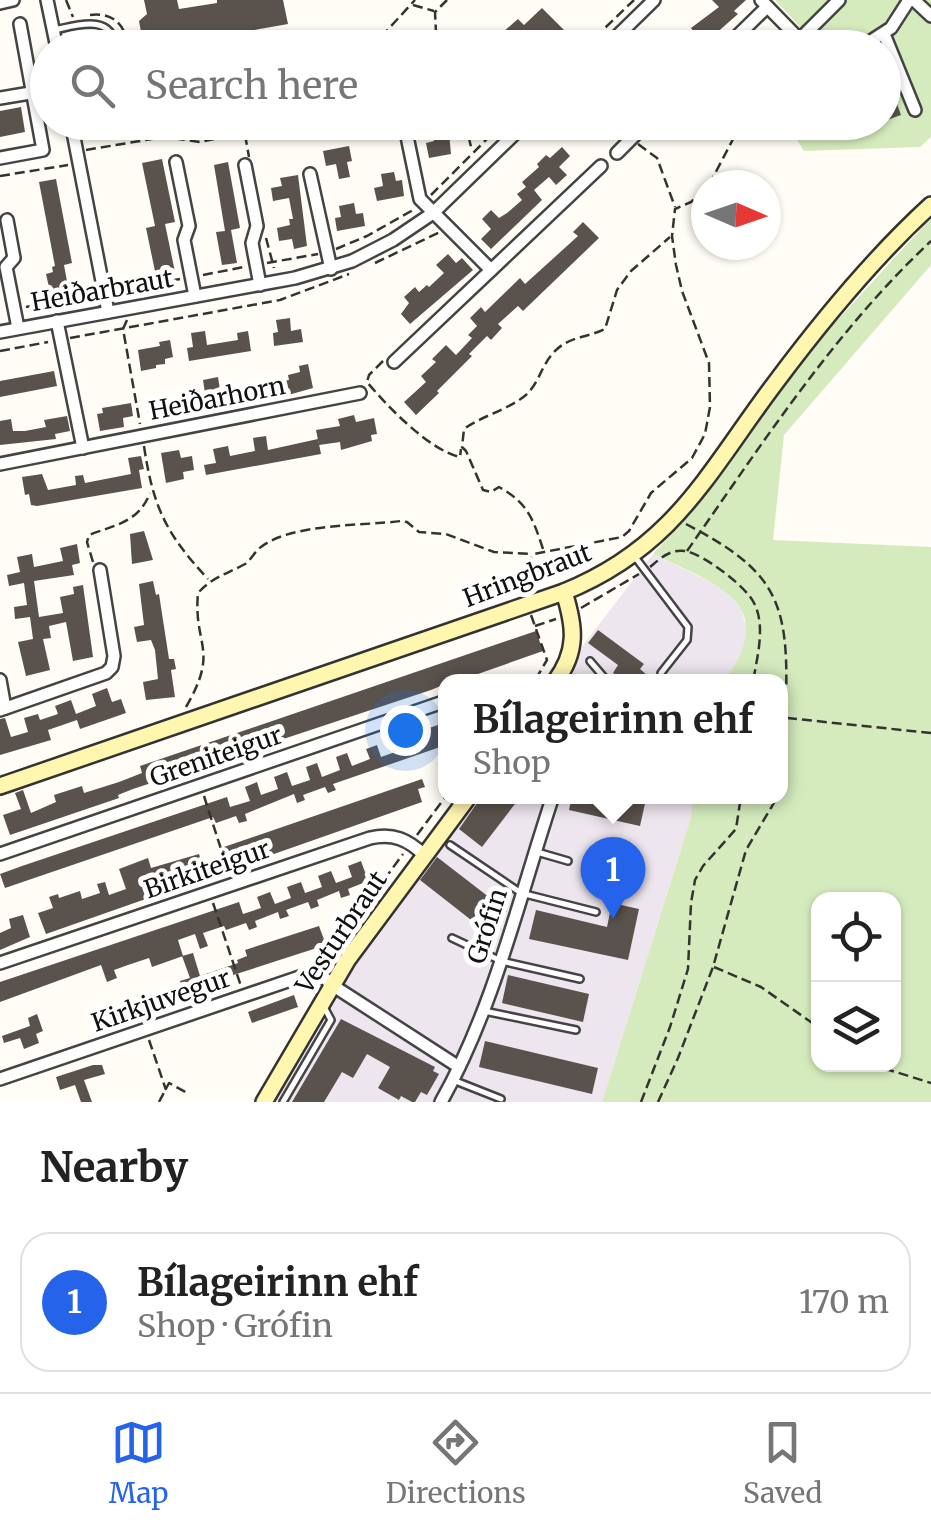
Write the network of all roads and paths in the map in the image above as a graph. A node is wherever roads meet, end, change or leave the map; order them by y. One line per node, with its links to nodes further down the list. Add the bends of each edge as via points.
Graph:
1 (13, 0): 9 (street)
2 (47, 0): 14 (street)
3 (447, 0): 11 (path)
4 (634, 0): 18 (path)
5 (654, 0): 19 (street)
6 (838, 0): 22 (street)
7 (912, 0): 12 (street); 23 (street)
8 (414, 2): 11 (path); 16 (path)
9 (0, 3)
10 (764, 3): 20 (street); 21 (street)
11 (436, 12): 17 (path)
12 (931, 16)
13 (20, 24): 25 (street)
14 (53, 30): 15 (lane, via 96,23)
15 (110, 30)
16 (388, 30)
17 (436, 30)
18 (603, 30)
19 (623, 30)
20 (741, 30)
21 (792, 30)
22 (814, 30)
23 (887, 30)
24 (901, 76): 28 (street)
25 (30, 81)
26 (30, 92): 27 (street)
27 (0, 98)
28 (915, 110)
29 (40, 140): 45 (street, via 42,150)
30 (76, 140): 47 (street)
31 (81, 140): 42 (path)
32 (151, 140): 42 (path)
33 (182, 140): 34 (path)
34 (210, 140)
35 (409, 140): 55 (street)
36 (470, 140): 43 (path)
37 (485, 140): 43 (path)
38 (506, 140): 55 (street, Heiðarbraut)
39 (630, 140): 44 (street)
40 (639, 140): 56 (path, via 657,158)
41 (732, 140): 50 (path)
42 (86, 150): 47 (path, via 88,162)
43 (472, 152): 55 (path)
44 (617, 152)
45 (0, 158)
46 (176, 162): 64 (street, Heiðarbraut)
47 (79, 163): 52 (path); 66 (street)
48 (246, 166): 61 (street)
49 (601, 166): 63 (street)
50 (716, 170)
51 (310, 174): 60 (street)
52 (0, 176)
53 (691, 202): 56 (path)
54 (931, 205): 81 (main road, Hringbraut, via 838,304)
55 (428, 208): 60 (path); 62 (street, Heiðarbraut, via 394,240); 63 (street)
56 (675, 209): 58 (path)
57 (7, 220): 69 (street, Heiðarbraut)
58 (672, 236): 77 (path, via 631,270 614,296 605,329 565,343 524,397 464,429); 83 (path, via 682,291 709,364 705,434 622,537)
59 (931, 241): 82 (path, via 802,388)
60 (327, 252): 61 (path); 62 (street)
61 (256, 265): 64 (path); 65 (street)
62 (331, 269): 65 (street, Heiðarbraut)
63 (490, 270): 74 (street)
64 (191, 277): 66 (path); 67 (street, Heiðarbraut)
65 (260, 285): 67 (street, Heiðarbraut)
66 (108, 292): 68 (path, via 126,300); 69 (path); 70 (street)
67 (195, 296): 68 (street, Heiðarbraut)
68 (127, 309): 70 (street, Heiðarbraut); 76 (path, via 123,328)
69 (14, 310): 72 (street, Heiðarbraut)
70 (108, 312): 71 (street, Heiðarbraut)
71 (58, 321): 72 (street, Heiðarbraut); 78 (street)
72 (18, 328): 73 (street, Heiðarbraut)
73 (0, 332)
74 (394, 362): 77 (path, via 382,361 367,382 416,431 454,456 460,457)
75 (360, 393): 76 (street, Heiðarhorn)
76 (142, 436): 78 (street, Heiðarhorn); 80 (path)
77 (462, 447): 83 (path, via 483,490 499,487 529,510)
78 (83, 448): 79 (street, Heiðarhorn)
79 (0, 464)
80 (150, 491): 87 (path, via 129,520 88,537); 88 (path, via 172,540)
81 (676, 519): 82 (path); 86 (main road, Hringbraut)
82 (700, 532): 84 (path); 96 (path, via 769,586 778,602)
83 (544, 551): 85 (path)
84 (687, 551)
85 (534, 554): 88 (path, via 494,552 446,534 419,532 408,522 323,526 270,542); 90 (path, via 519,581)
86 (634, 555): 89 (main road, Hringbraut); 92 (lane, via 688,628 687,640)
87 (100, 570): 99 (street, via 112,667)
88 (209, 580): 101 (path, via 197,605 205,664 183,712)
89 (564, 592): 90 (main road, Hringbraut); 94 (main road, via 574,627)
90 (527, 604): 93 (path, via 548,660); 101 (main road, Hringbraut)
91 (590, 661): 95 (lane)
92 (660, 673)
93 (539, 674)
94 (561, 674)
95 (601, 674)
96 (788, 674)
97 (0, 680): 99 (street)
98 (438, 705): 103 (street, Greniteigur)
99 (2, 709)
100 (788, 718): 102 (path)
101 (186, 722): 104 (main road, Hringbraut)
102 (931, 733)
103 (201, 785): 113 (street, Greniteigur); 116 (path)
104 (0, 786)
105 (440, 804): 110 (path)
106 (463, 804): 114 (main road, Vesturbraut)
107 (550, 804): 112 (street, Grófin)
108 (739, 804): 145 (path, via 736,829 695,880 688,969)
109 (773, 804): 123 (path, via 746,850)
110 (412, 843): 114 (street); 116 (street, Birkiteigur, via 370,838); 124 (path)
111 (450, 844): 118 (lane)
112 (535, 851): 115 (lane); 118 (street, Grófin)
113 (0, 854)
114 (425, 856): 126 (main road, Vesturbraut)
115 (568, 861)
116 (232, 884): 117 (street, Birkiteigur)
117 (209, 892): 122 (street, Birkiteigur); 127 (path)
118 (521, 893): 119 (lane); 121 (street, Grófin)
119 (596, 912)
120 (452, 938): 121 (lane)
121 (500, 962): 125 (lane); 129 (street, Grófin)
122 (0, 963)
123 (712, 967): 130 (path, via 761,987); 146 (path)
124 (317, 971): 126 (street); 127 (street, Kirkjuvegur)
125 (580, 980)
126 (332, 985): 128 (main road, Vesturbraut); 133 (street)
127 (244, 996): 131 (street, Kirkjuvegur)
128 (322, 1002): 142 (main road, Vesturbraut); 143 (lane, via 331,1020)
129 (482, 1010): 132 (lane); 133 (street, Grófin)
130 (811, 1022)
131 (145, 1029): 135 (street, Kirkjuvegur); 138 (path)
132 (576, 1030)
133 (459, 1066): 136 (street, Grófin)
134 (896, 1072): 137 (path)
135 (0, 1078)
136 (454, 1080): 140 (lane); 144 (street, Grófin)
137 (931, 1083)
138 (166, 1090): 139 (path, via 169,1083); 141 (path)
139 (188, 1094)
140 (502, 1100)
141 (159, 1102)
142 (264, 1102)
143 (283, 1102)
144 (441, 1102)
145 (641, 1102)
146 (658, 1102)

